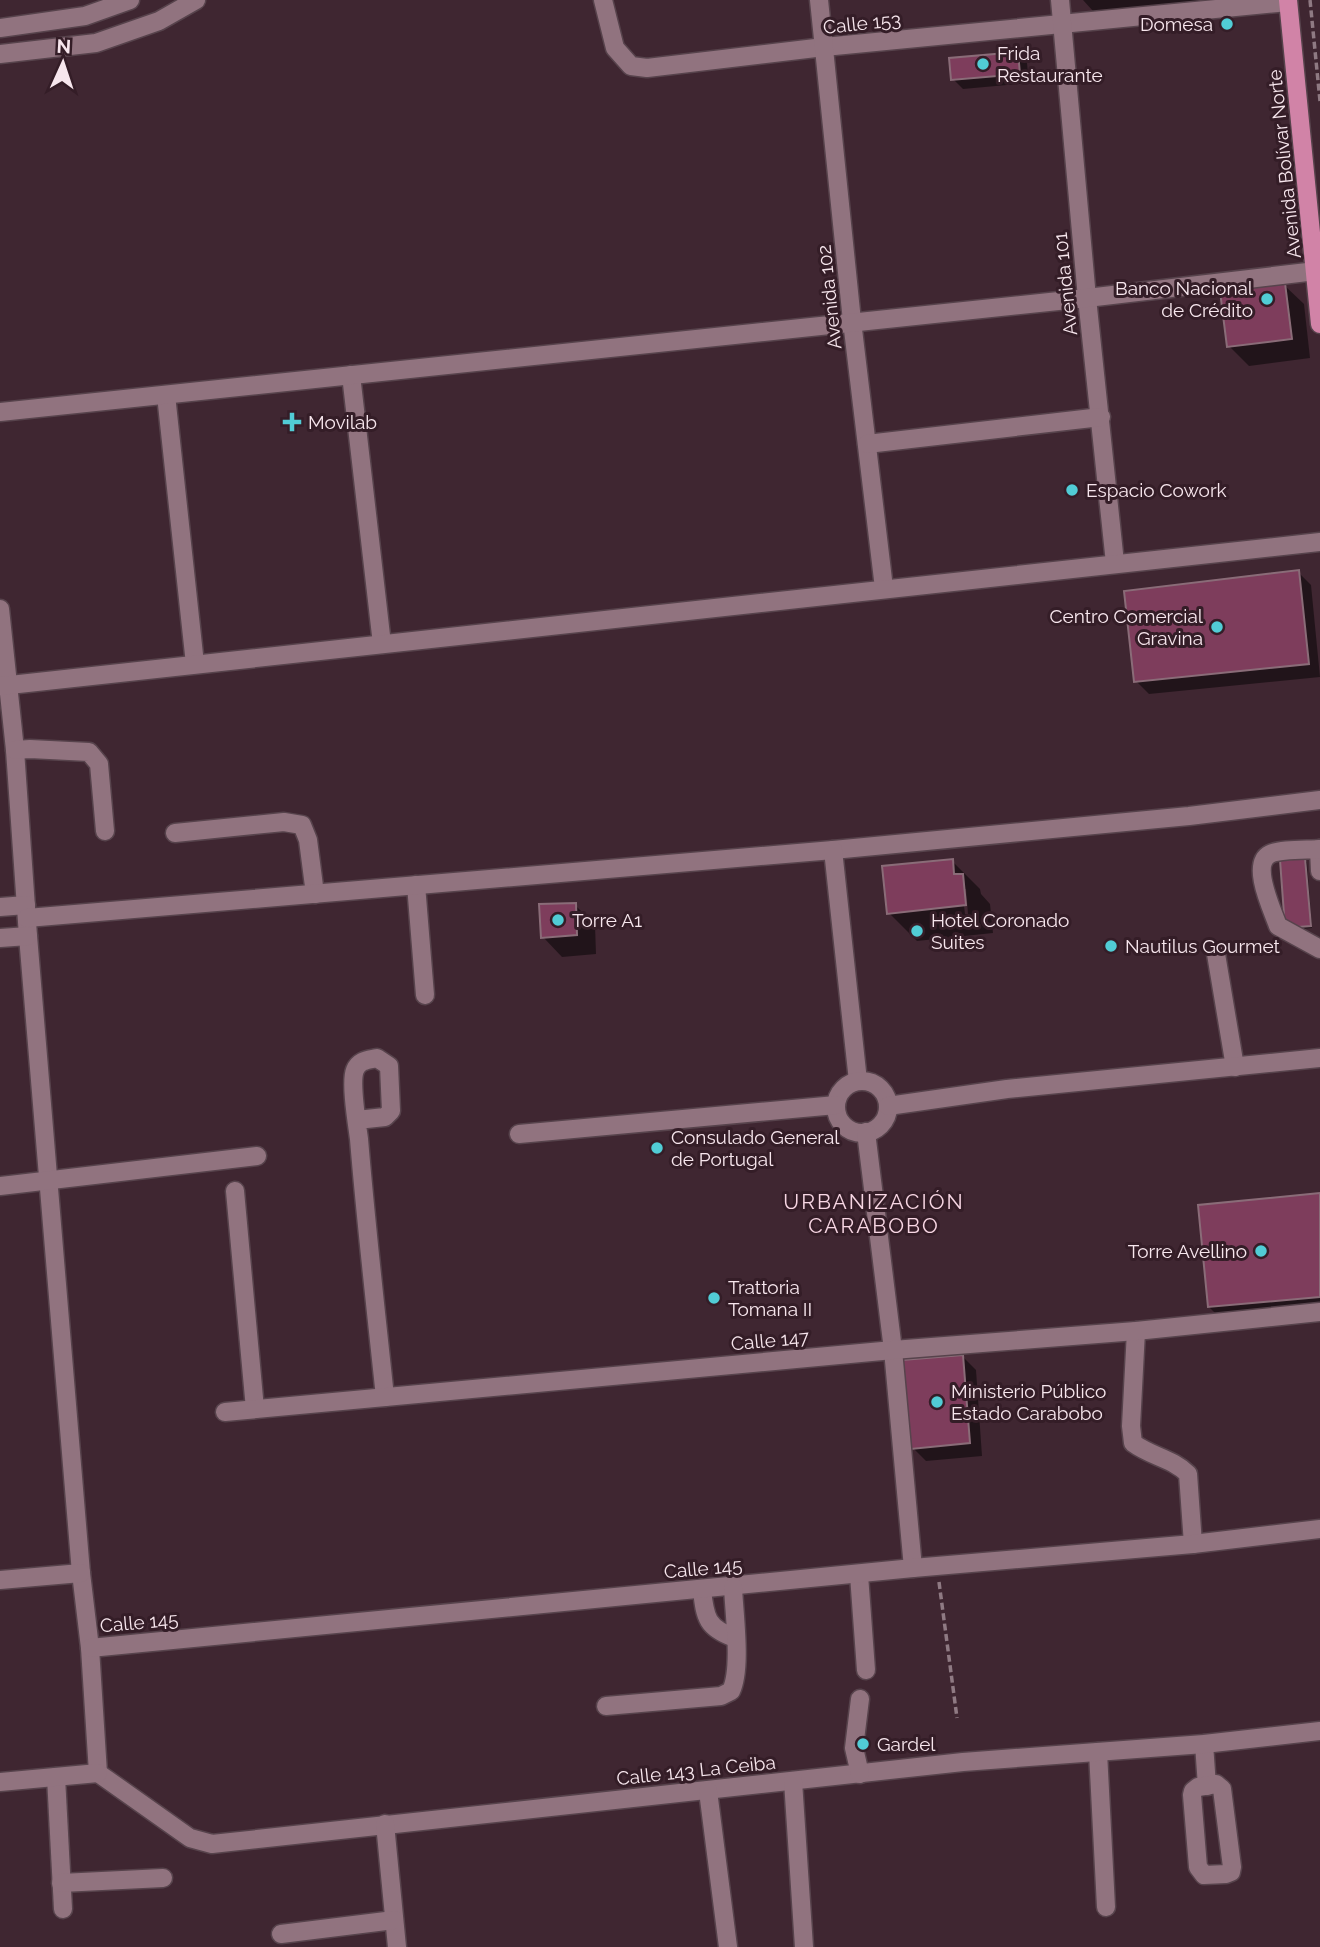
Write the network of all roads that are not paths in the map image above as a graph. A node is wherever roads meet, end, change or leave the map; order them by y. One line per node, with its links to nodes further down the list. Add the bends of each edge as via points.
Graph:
1 (130, 0): 8 (street, via 85,16)
2 (196, 0): 10 (street, via 159,21 96,43)
3 (603, 0): 9 (street, Calle 153, via 615,48 632,66)
4 (819, 0): 9 (street, Avenida 102)
5 (1060, 0): 7 (street, Avenida 101)
6 (1288, 1): 7 (street, Calle 153); 11 (main road, Avenida Bolívar Norte)
7 (1063, 24): 9 (street, Calle 153); 12 (street, Avenida 101)
8 (0, 28)
9 (824, 47): 13 (street, Avenida 102)
10 (0, 54)
11 (1316, 271): 12 (street); 14 (main road, Avenida Bolívar Norte)
12 (1087, 298): 13 (street); 18 (street, Avenida 101)
13 (852, 321): 15 (street); 19 (street, Avenida 102)
14 (1320, 324)
15 (351, 375): 16 (street); 24 (street)
16 (166, 395): 17 (street); 25 (street)
17 (0, 412)
18 (1101, 417): 19 (street); 21 (street, Avenida 101)
19 (867, 444): 22 (street, Avenida 102)
20 (1320, 542): 21 (street)
21 (1115, 563): 22 (street)
22 (884, 589): 24 (street)
23 (0, 609): 26 (street)
24 (382, 644): 25 (street)
25 (195, 664): 26 (street)
26 (4, 685): 27 (street)
27 (15, 750): 29 (street, via 89,752 99,764); 37 (street)
28 (1320, 800): 32 (street)
29 (105, 831)
30 (175, 833): 35 (street, via 284,822 302,825)
31 (1320, 849): 33 (street); 39 (street, via 1271,854 1262,861 1260,871 1278,926)
32 (833, 850): 34 (street); 44 (street)
33 (1320, 872)
34 (416, 885): 35 (street); 41 (street)
35 (315, 894): 37 (street)
36 (0, 907): 37 (street)
37 (27, 919): 38 (street); 51 (street)
38 (0, 938)
39 (1320, 949)
40 (1216, 954): 43 (street)
41 (425, 995)
42 (1320, 1058): 43 (street)
43 (1236, 1067): 46 (street)
44 (858, 1081): 45 (street, via 845,1087); 46 (street, via 878,1086)
45 (836, 1105): 48 (street, via 844,1125); 49 (street)
46 (888, 1106): 48 (street, via 885,1120)
47 (357, 1120): 57 (street)
48 (866, 1132): 56 (street)
49 (519, 1133)
50 (257, 1156): 51 (street)
51 (49, 1180): 52 (street); 63 (street)
52 (0, 1186)
53 (235, 1191): 58 (street)
54 (1320, 1312): 55 (street, Calle 147)
55 (1136, 1331): 56 (street, Calle 147); 61 (street, via 1133,1443 1149,1455 1177,1463 1188,1474)
56 (893, 1350): 57 (street, Calle 147); 62 (street)
57 (385, 1397): 58 (street, Calle 147)
58 (255, 1409): 59 (street, Calle 147)
59 (225, 1412)
60 (1320, 1529): 61 (street, Calle 145)
61 (1192, 1544): 62 (street, Calle 145)
62 (913, 1568): 64 (street, Calle 145)
63 (81, 1573): 65 (street); 69 (street)
64 (859, 1575): 66 (street, Calle 145); 70 (street)
65 (0, 1580)
66 (733, 1587): 67 (street, Calle 145); 68 (street)
67 (702, 1590): 68 (street, via 708,1622); 69 (street, Calle 145)
68 (735, 1638): 72 (street, via 735,1678 727,1694)
69 (90, 1648): 76 (street)
70 (866, 1670)
71 (860, 1699): 77 (street, via 855,1748)
72 (606, 1706)
73 (1320, 1731): 74 (street, Calle 143 La Ceiba)
74 (1205, 1744): 75 (street, Calle 143 La Ceiba); 81 (street)
75 (1098, 1752): 77 (street, Calle 143 La Ceiba); 86 (street)
76 (98, 1773): 78 (street); 83 (street, Calle 143 La Ceiba, via 190,1838 212,1844)
77 (860, 1774): 79 (street, Calle 143 La Ceiba)
78 (55, 1777): 80 (street); 85 (street)
79 (793, 1781): 82 (street, Calle 143 La Ceiba); 92 (street)
80 (0, 1782)
81 (1207, 1786): 81 (street, via 1216,1784 1222,1789 1232,1867 1226,1874 1204,1875 1198,1867 1192,1795 1198,1787)
82 (708, 1791): 83 (street, Calle 143 La Ceiba); 91 (street)
83 (385, 1824): 88 (street)
84 (163, 1878): 85 (street)
85 (61, 1883): 87 (street)
86 (1106, 1907)
87 (63, 1909)
88 (394, 1920): 89 (street); 90 (street)
89 (281, 1934)
90 (397, 1947)
91 (727, 1947)
92 (804, 1947)

